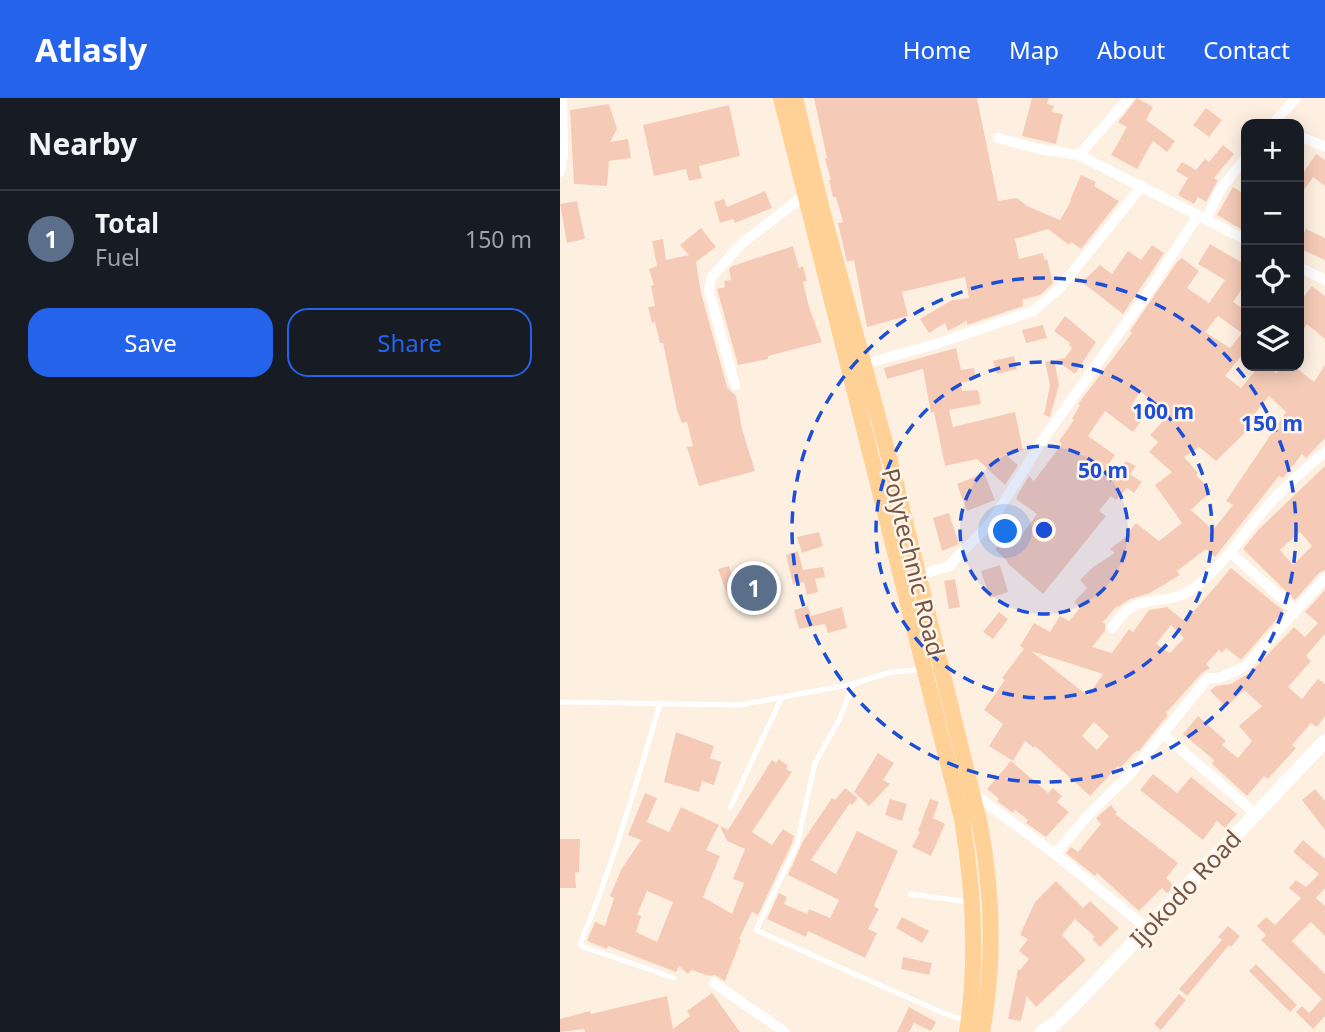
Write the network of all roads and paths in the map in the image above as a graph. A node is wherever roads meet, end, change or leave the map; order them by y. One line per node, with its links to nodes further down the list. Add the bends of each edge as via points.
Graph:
1 (562, 98): 12 (street)
2 (781, 98): 14 (main road, Polytechnic Road)
3 (795, 98): 19 (main road, Polytechnic Road)
4 (1129, 98): 10 (street)
5 (1296, 98): 6 (street)
6 (1277, 119)
7 (998, 138): 10 (street)
8 (1304, 138): 9 (street)
9 (1325, 147)
10 (1079, 155): 13 (street)
11 (1241, 163): 15 (street)
12 (560, 172)
13 (1142, 186): 15 (street); 19 (street, via 1058,290 1033,311)
14 (806, 194): 20 (street, via 741,244 711,278 709,291); 27 (main road, Polytechnic Road)
15 (1202, 217): 16 (street); 23 (street, via 1042,441 992,522 949,566)
16 (1241, 237)
17 (1304, 270): 18 (street)
18 (1325, 280)
19 (864, 364): 23 (main road, Polytechnic Road)
20 (735, 385)
21 (1325, 452): 22 (street, via 1270,503)
22 (1230, 552): 25 (street); 26 (street, via 1191,591 1126,610)
23 (917, 576): 34 (main road, Polytechnic Road)
24 (1325, 578): 25 (street)
25 (1296, 611): 32 (street, via 1247,666 1220,678 1208,678)
26 (1112, 628)
27 (925, 669): 28 (lane, via 891,672); 39 (main road, Polytechnic Road, via 962,819)
28 (853, 684): 29 (lane); 43 (lane, via 816,763 797,845 756,930)
29 (781, 699): 31 (lane, via 740,705); 35 (lane)
30 (560, 702): 31 (lane)
31 (660, 704): 41 (lane, via 580,944)
32 (1164, 734): 36 (street); 37 (street)
33 (1325, 741): 36 (main road, Ijokodo Road)
34 (970, 791): 37 (street); 45 (main road, Polytechnic Road, via 987,860 992,937)
35 (730, 808)
36 (1256, 814): 40 (main road, Ijokodo Road)
37 (1055, 854): 40 (street)
38 (910, 894): 39 (lane)
39 (973, 903): 43 (main road, Polytechnic Road, via 974,975)
40 (1147, 928): 46 (main road, Ijokodo Road)
41 (674, 978)
42 (714, 983): 44 (street)
43 (968, 1027)
44 (785, 1032)
45 (982, 1032)
46 (1042, 1032)

